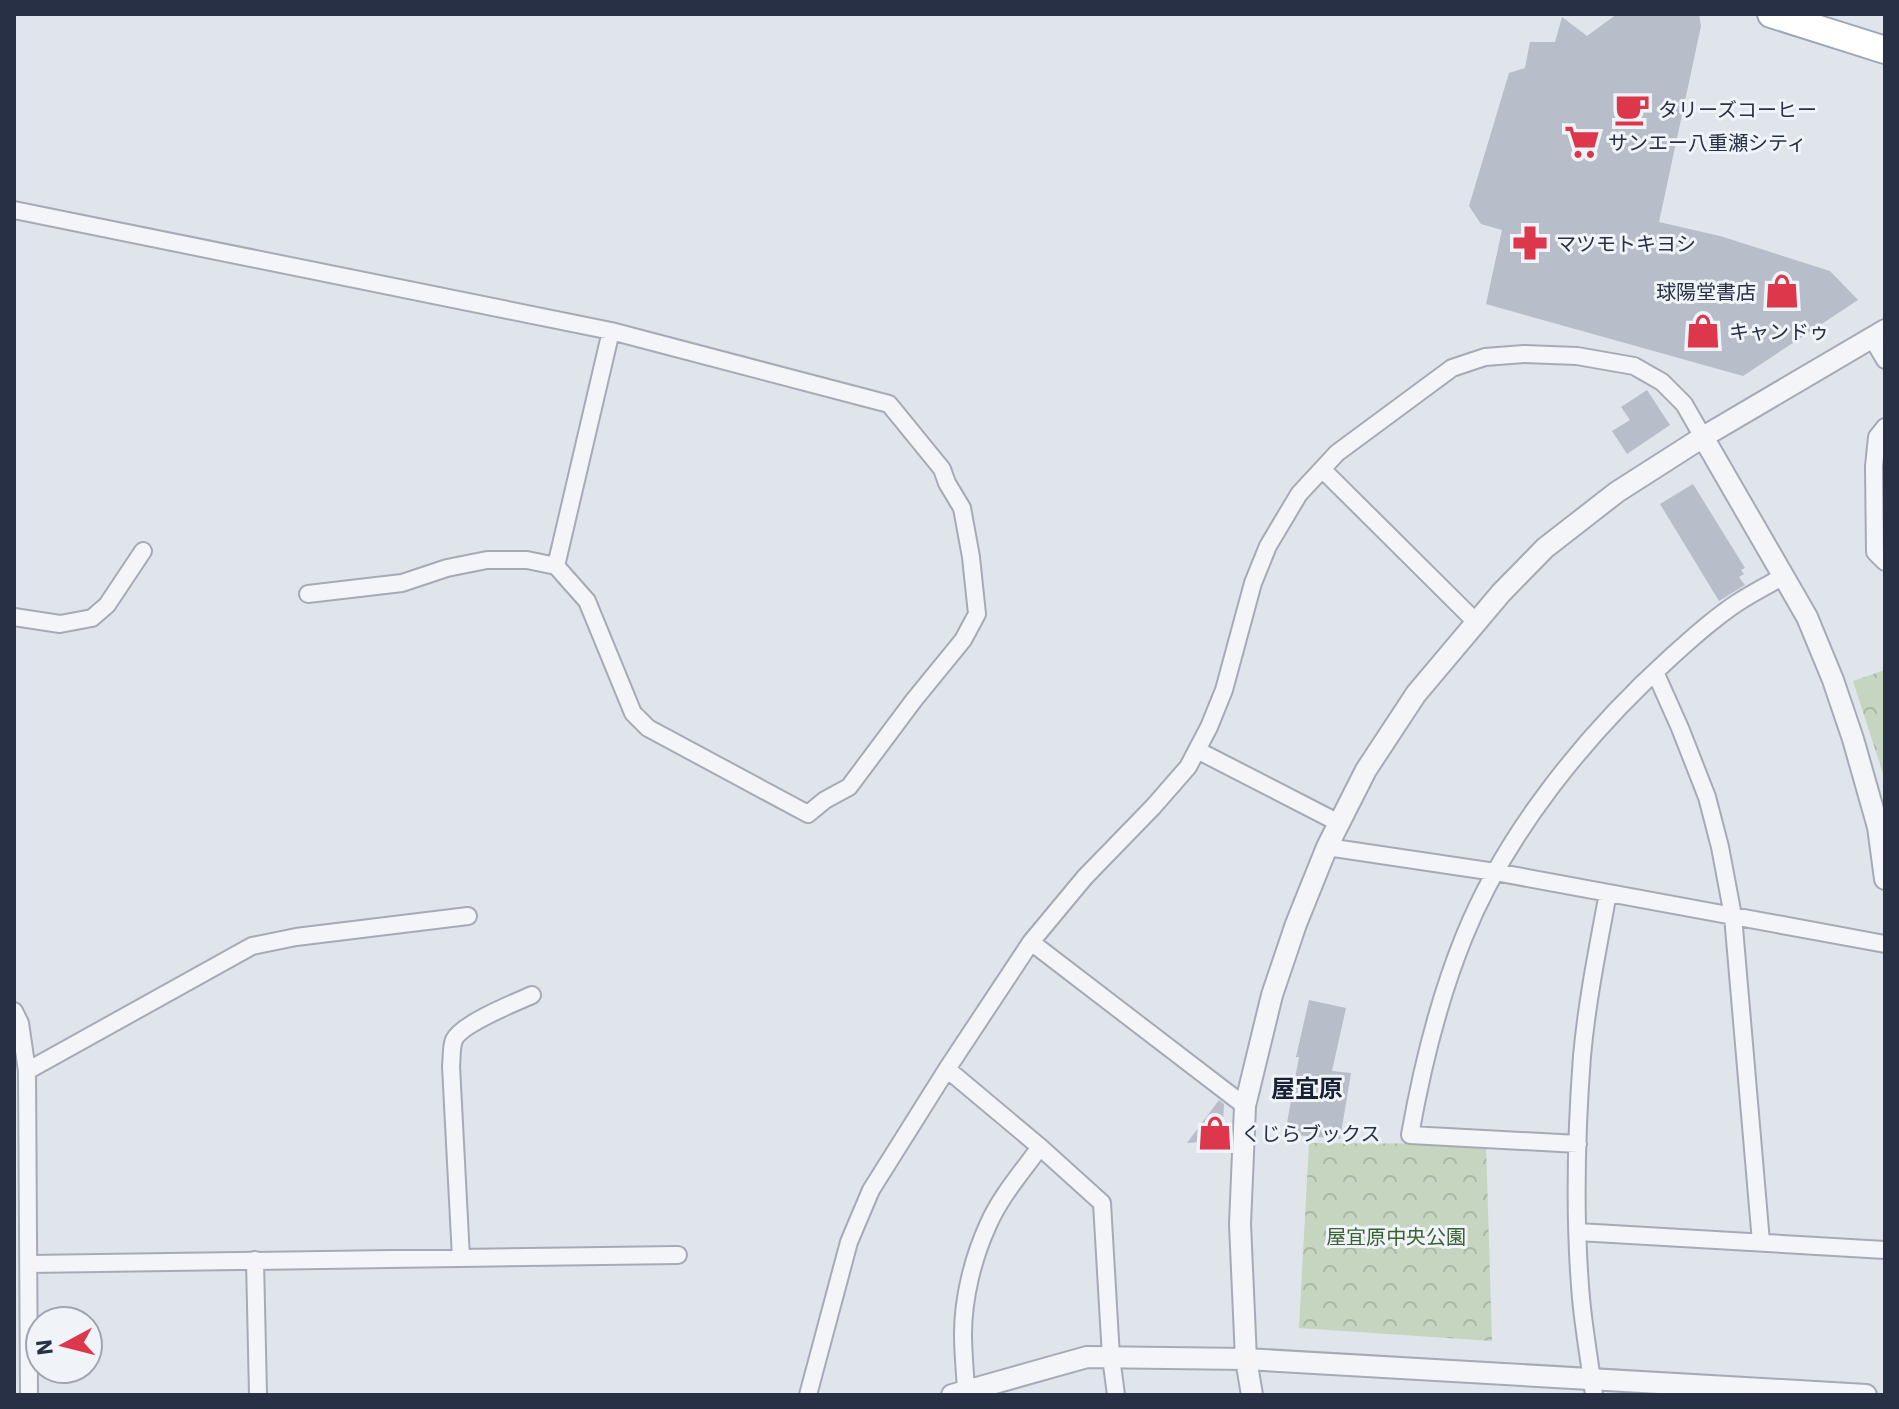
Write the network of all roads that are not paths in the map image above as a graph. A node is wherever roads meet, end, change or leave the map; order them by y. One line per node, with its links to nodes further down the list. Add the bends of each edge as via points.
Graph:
1 (1771, 14): 2 (main road)
2 (1885, 50)
3 (14, 210): 4 (street)
4 (611, 331): 12 (street); 12 (street, via 889,404 942,469 962,508 977,614 963,640 849,787 808,814 648,728 633,713 587,601)
5 (1879, 334): 6 (street); 8 (street)
6 (1885, 360)
7 (1885, 427): 11 (street, via 1877,437 1874,507 1875,552)
8 (1703, 437): 9 (street, via 1684,404 1662,382 1634,366 1577,356 1485,357 1452,368); 13 (street); 16 (street, via 1617,492 1545,548)
9 (1322, 469): 16 (street); 18 (street, via 1299,494 1268,546 1224,690)
10 (143, 551): 15 (street, via 107,605 92,618 60,624)
11 (1885, 562)
12 (556, 566): 14 (street, via 487,560 402,583)
13 (1784, 576): 17 (street, via 1736,604); 20 (street, via 1833,680)
14 (308, 594)
15 (14, 617)
16 (1476, 622): 19 (street, via 1416,694)
17 (1655, 672): 22 (street, via 1575,757); 26 (street, via 1707,797)
18 (1197, 750): 19 (street); 27 (street, via 1188,767)
19 (1339, 823): 21 (street)
20 (1882, 826): 23 (street)
21 (1327, 847): 22 (street); 33 (street, via 1272,995)
22 (1495, 872): 24 (street); 34 (street, via 1443,994 1421,1070 1410,1135)
23 (1885, 879)
24 (1608, 893): 26 (street); 34 (street, via 1583,1053)
25 (468, 916): 32 (street, via 252,946)
26 (1733, 916): 28 (street); 37 (street)
27 (1031, 942): 31 (street); 33 (street)
28 (1885, 944)
29 (532, 995): 40 (street, via 464,1029 453,1041)
30 (14, 1011): 32 (street)
31 (947, 1069): 35 (street); 49 (street, via 871,1190 849,1242)
32 (27, 1071): 42 (street)
33 (1245, 1106): 44 (street, via 1240,1224)
34 (1578, 1144): 36 (street)
35 (1040, 1147): 43 (street, via 1102,1203); 46 (street, via 988,1223 977,1253 967,1290)
36 (1578, 1232): 37 (street); 45 (street)
37 (1761, 1242): 38 (street)
38 (1885, 1250)
39 (678, 1255): 40 (street)
40 (461, 1258): 41 (street)
41 (255, 1260): 42 (street); 48 (street)
42 (29, 1264): 47 (street)
43 (1111, 1357): 44 (street); 46 (street, via 1087,1357); 50 (street)
44 (1246, 1359): 45 (street); 51 (street)
45 (1593, 1388): 52 (street)
46 (959, 1393)
47 (29, 1395)
48 (258, 1395)
49 (808, 1395)
50 (1116, 1395)
51 (1252, 1395)
52 (1866, 1395)

